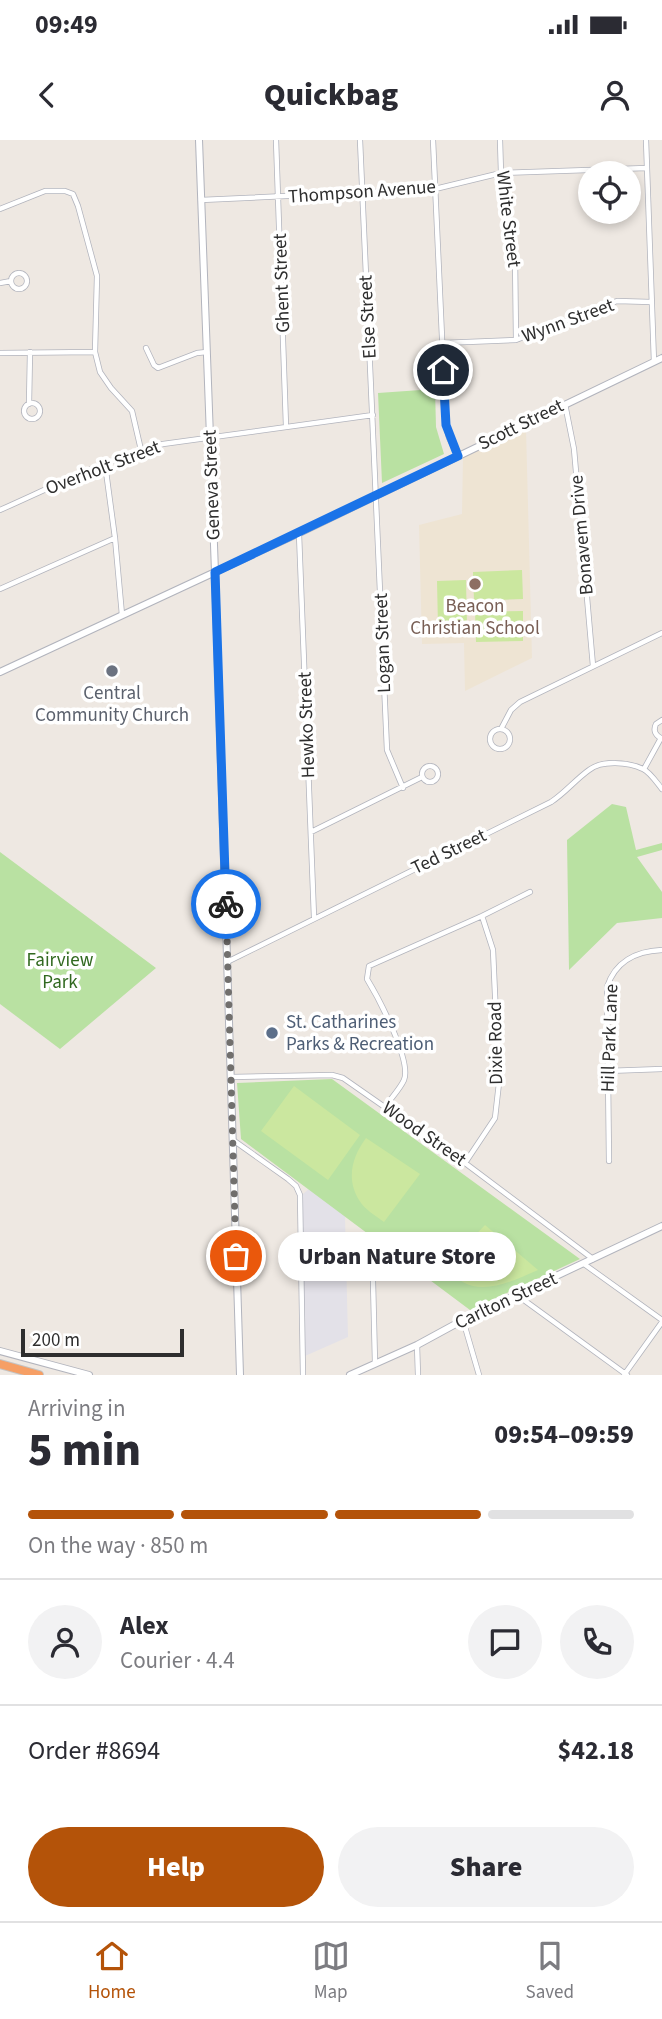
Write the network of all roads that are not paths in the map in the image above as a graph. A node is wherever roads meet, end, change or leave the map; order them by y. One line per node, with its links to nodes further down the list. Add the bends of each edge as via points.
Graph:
1 (199, 140): 12 (main road, Geneva Street)
2 (276, 140): 11 (street, Ghent Street)
3 (360, 140): 10 (street, Else Street)
4 (433, 140): 9 (street)
5 (500, 140): 8 (street, White Street)
6 (646, 140): 7 (street)
7 (647, 168): 8 (street, Thompson Avenue); 16 (street)
8 (501, 173): 9 (street, Thompson Avenue); 17 (street, White Street, via 515,254)
9 (435, 189): 10 (street, Thompson Avenue); 18 (street)
10 (362, 194): 11 (street, Thompson Avenue); 28 (street, Else Street)
11 (279, 197): 12 (street, Thompson Avenue); 29 (street, Ghent Street)
12 (201, 200): 22 (main road, Geneva Street)
13 (0, 209): 21 (street, via 45,191 73,194 97,276)
14 (0, 282): 15 (street)
15 (11, 282)
16 (652, 302): 17 (street, Wynn Street, via 617,301); 25 (street)
17 (516, 340): 18 (street, Wynn Street)
18 (442, 343): 32 (street, via 446,425)
19 (146, 348): 22 (street, via 158,368)
20 (30, 352): 21 (street); 23 (street); 26 (street)
21 (95, 352): 31 (street, via 100,372 132,411)
22 (207, 352): 30 (main road, Geneva Street)
23 (0, 353)
24 (662, 358): 25 (main road, Scott Street)
25 (654, 362): 27 (main road, Scott Street)
26 (29, 404)
27 (565, 404): 32 (main road, Scott Street); 42 (street, Bonavem Drive, via 574,449)
28 (373, 415): 29 (street, Overholt Street); 34 (street, Else Street)
29 (286, 426): 30 (street, Overholt Street)
30 (210, 437): 31 (street, Overholt Street); 38 (main road, Geneva Street)
31 (141, 450): 33 (street, Overholt Street)
32 (458, 456): 34 (main road, Scott Street)
33 (105, 464): 35 (street, Overholt Street); 37 (street)
34 (377, 495): 36 (main road, Scott Street); 49 (street, Logan Street, via 387,750)
35 (0, 510)
36 (299, 533): 38 (main road, Scott Street); 51 (street, Hewko Street)
37 (115, 538): 39 (street); 40 (street)
38 (215, 572): 40 (main road, Scott Street); 56 (main road, Geneva Street)
39 (0, 589)
40 (122, 615): 43 (main road, Scott Street)
41 (662, 633): 42 (street)
42 (593, 666): 45 (street, via 520,702 511,709)
43 (0, 672)
44 (662, 720): 46 (street, via 654,729)
45 (502, 729): 45 (street, via 510,741 498,749 492,746 490,736)
46 (661, 738): 47 (street)
47 (644, 769): 50 (street); 54 (street, Ted Street, via 618,763 595,766 551,802)
48 (422, 778): 49 (street)
49 (403, 788): 51 (street)
50 (662, 789)
51 (311, 832): 54 (street, Hewko Street)
52 (530, 892): 53 (street)
53 (482, 916): 60 (street, via 369,966 367,979 399,1044 405,1067 405,1079); 63 (street, Dixie Road, via 493,950 499,1083 495,1118)
54 (314, 917): 56 (street, Ted Street)
55 (662, 950): 58 (street, Hill Park Lane, via 632,955 610,976)
56 (227, 962): 59 (main road, Geneva Street)
57 (662, 1069): 58 (street)
58 (607, 1071): 62 (street, Hill Park Lane)
59 (231, 1077): 60 (street, Wood Street, via 332,1075); 61 (main road, Geneva Street)
60 (385, 1107): 63 (street, Wood Street)
61 (233, 1140): 78 (main road, Geneva Street); 79 (street, via 289,1179 300,1195)
62 (609, 1161)
63 (465, 1163): 66 (street, Wood Street)
64 (662, 1226): 66 (main road, Carlton Street)
65 (373, 1240): 73 (street)
66 (593, 1259): 67 (main road, Carlton Street)
67 (584, 1264): 68 (main road, Carlton Street); 70 (street)
68 (517, 1295): 69 (main road, Carlton Street); 75 (street)
69 (463, 1320): 71 (main road, Carlton Street); 82 (street)
70 (662, 1321): 75 (street)
71 (417, 1345): 73 (main road, Carlton Street); 81 (street)
72 (0, 1351): 77 (main road)
73 (375, 1363): 80 (main road, Carlton Street)
74 (0, 1364): 76 (highway)
75 (625, 1374)
76 (39, 1375)
77 (89, 1375)
78 (240, 1375)
79 (303, 1375)
80 (350, 1375)
81 (418, 1375)
82 (479, 1375)

